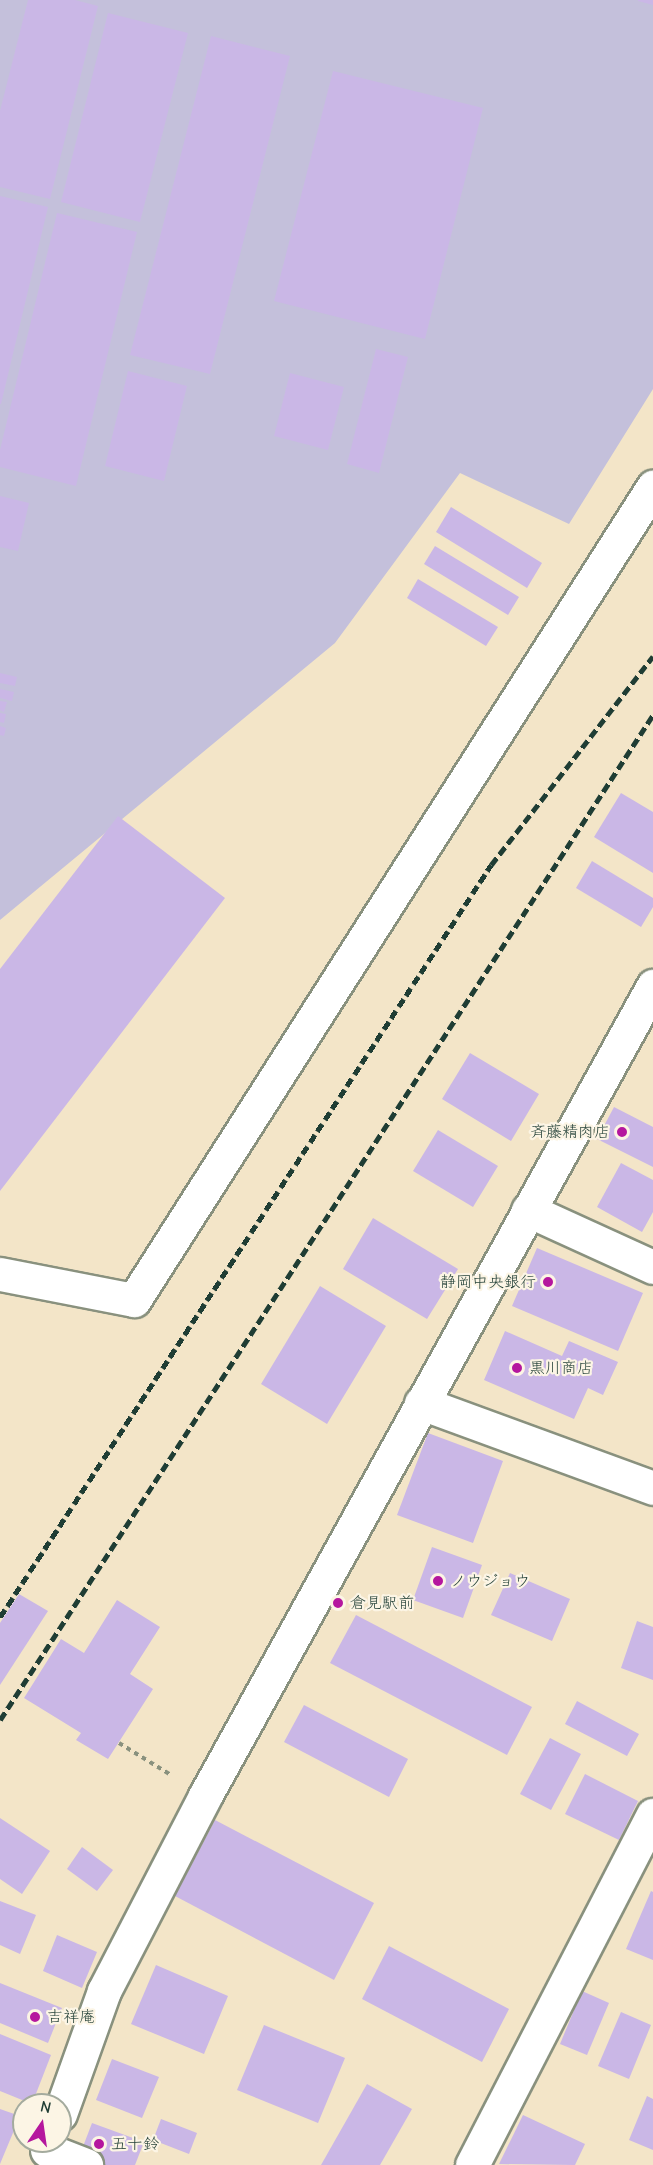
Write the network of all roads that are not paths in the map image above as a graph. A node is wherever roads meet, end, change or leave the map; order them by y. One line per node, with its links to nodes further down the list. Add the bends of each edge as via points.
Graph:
1 (653, 487): 5 (street, via 134,1300)
2 (653, 986): 3 (street)
3 (528, 1210): 4 (street); 6 (street)
4 (653, 1267)
5 (0, 1274)
6 (422, 1403): 7 (street); 9 (street, via 204,1796 104,1992)
7 (653, 1488)
8 (653, 1815): 12 (street)
9 (68, 2093)
10 (50, 2153): 11 (street)
11 (86, 2165)
12 (472, 2165)

